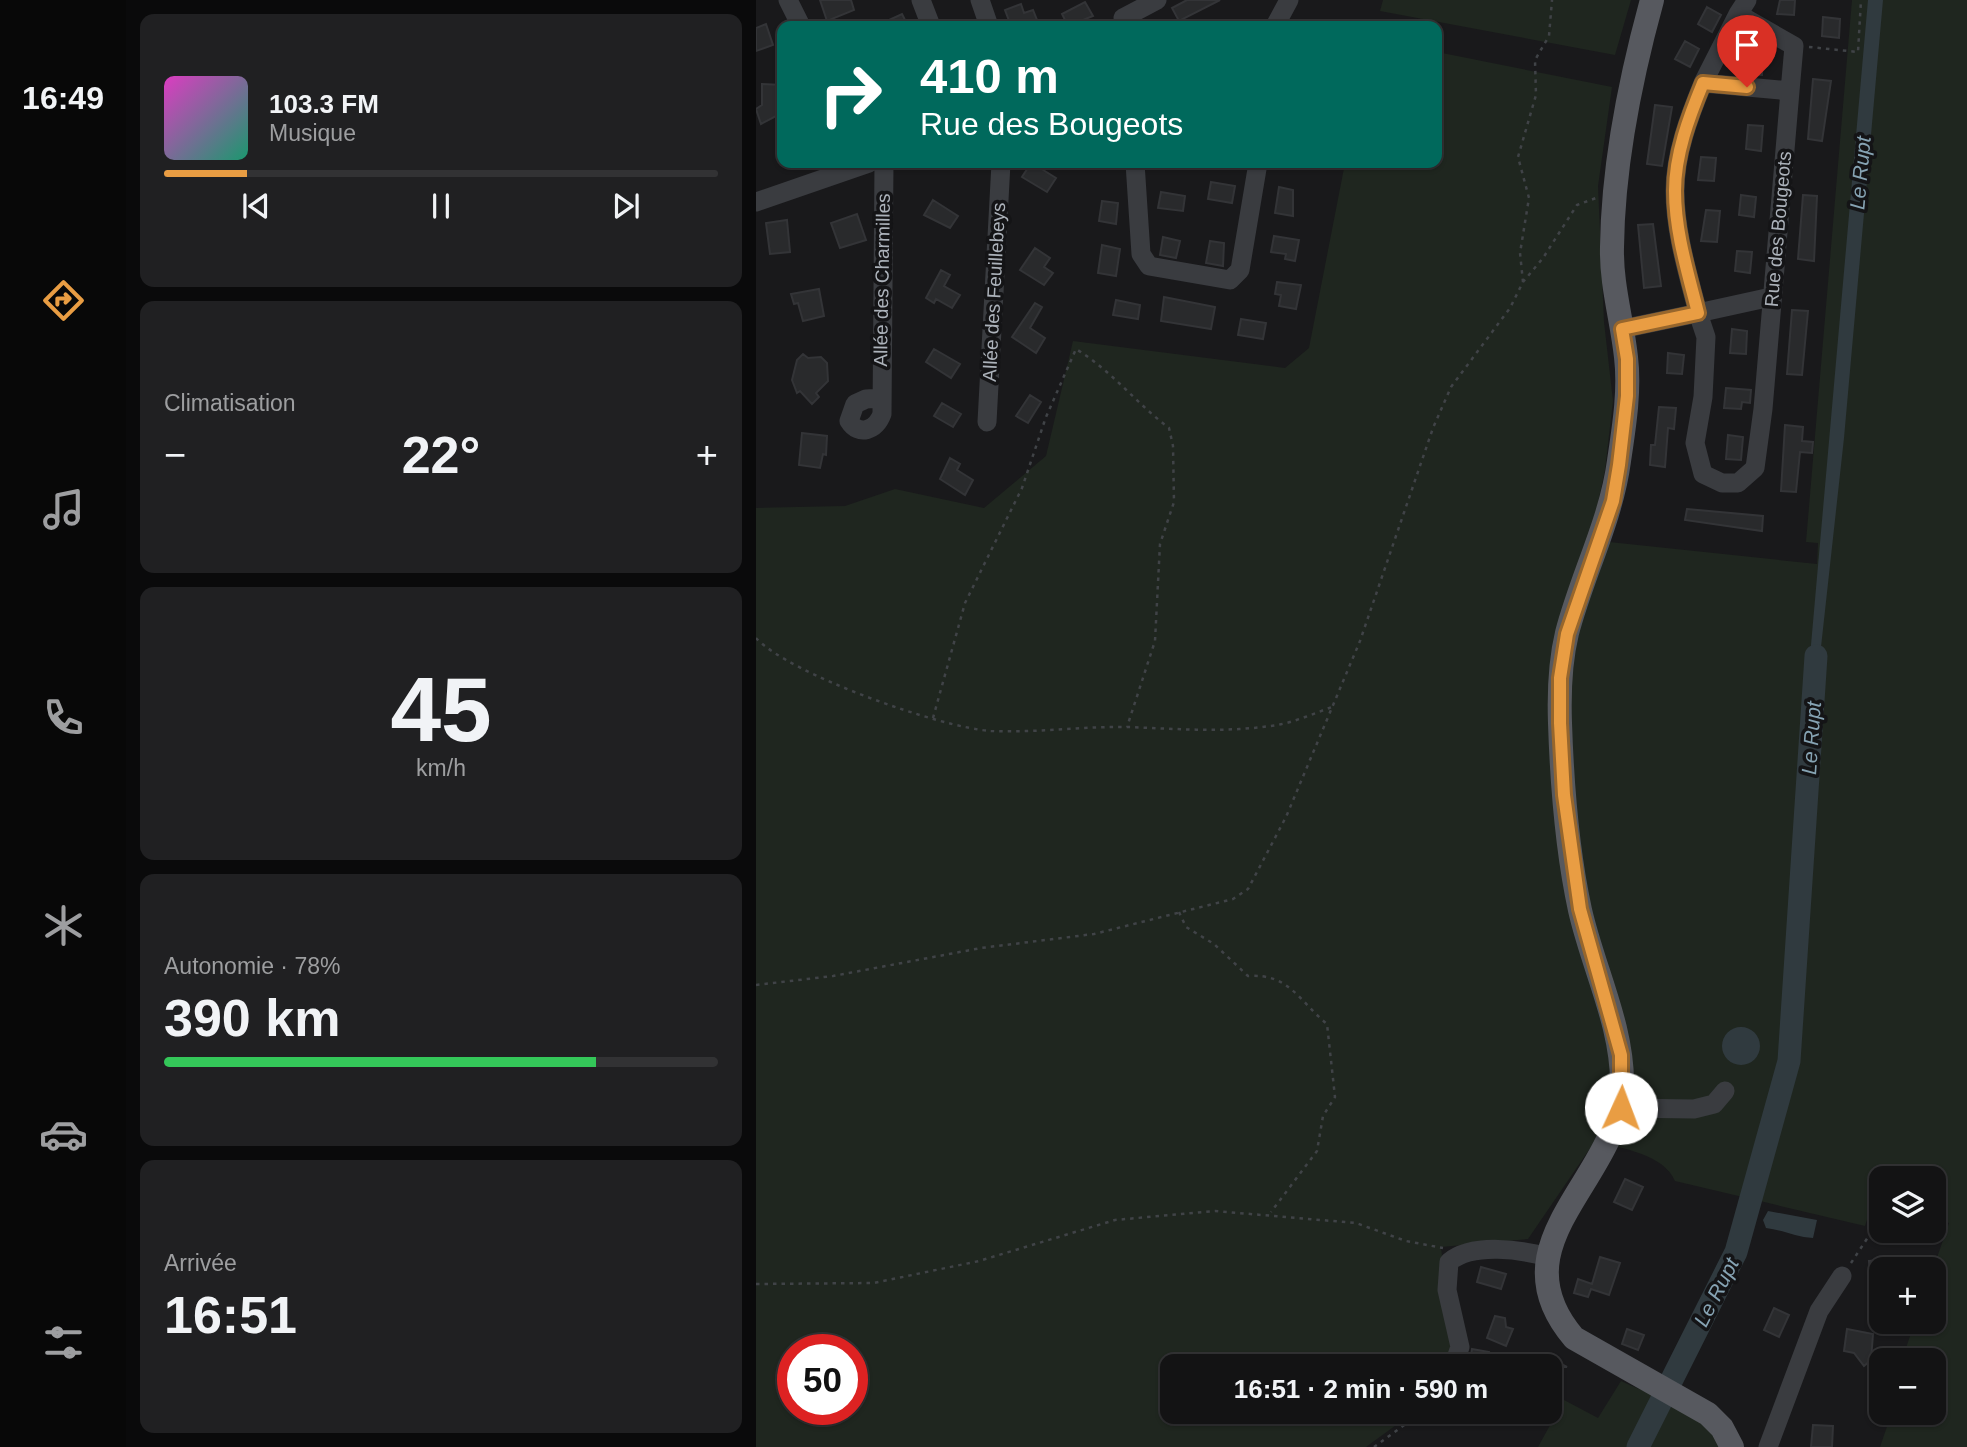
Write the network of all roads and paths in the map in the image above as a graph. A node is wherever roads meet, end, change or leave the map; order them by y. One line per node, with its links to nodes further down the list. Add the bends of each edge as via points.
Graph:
1 (788, 0): 11 (street)
2 (921, 0): 12 (street)
3 (979, 0): 13 (street)
4 (1157, 0): 10 (street)
5 (1289, 0): 14 (street)
6 (1552, 0): 25 (path, via 1549,36 1535,60 1536,95 1518,157 1529,198 1520,253)
7 (1652, 0): 23 (main road, via 1630,80)
8 (1861, 0): 15 (path, via 1858,52)
9 (1742, 7): 15 (street); 16 (street, Rue des Bougeots)
10 (1123, 18)
11 (798, 21)
12 (928, 21)
13 (987, 21)
14 (1278, 21)
15 (1794, 46): 17 (street, Rue des Bougeots)
16 (1703, 83): 17 (street); 27 (street, Rue des Bougeots, via 1685,128 1675,191 1682,251)
17 (1790, 91): 26 (street, Rue des Bougeots)
18 (855, 168): 24 (street)
19 (884, 168): 29 (street, Allée des Charmilles)
20 (1000, 168): 30 (street, Allée des Feuillebeys)
21 (1135, 168): 22 (street, via 1141,254 1149,266 1230,280 1240,270)
22 (1257, 168)
23 (1615, 201): 25 (path, via 1594,198 1577,205); 28 (main road, via 1612,260)
24 (756, 202)
25 (1523, 282): 32 (path, via 1510,308 1451,387)
26 (1771, 297): 27 (street); 27 (street, Rue des Bougeots, via 1755,468 1738,483 1722,483 1703,474 1695,443 1706,337)
27 (1698, 313): 28 (street)
28 (1622, 329): 38 (main road, via 1627,396 1613,501 1567,634 1560,678 1564,795 1580,909 1621,1055)
29 (881, 398)
30 (987, 422)
31 (756, 638): 33 (path, via 764,648 827,682)
32 (1332, 707): 34 (path, via 1278,725 1177,731); 35 (path, via 1286,817 1248,889 1233,899)
33 (933, 718): 34 (path, via 987,731); 34 (path, via 965,603 1022,488 1076,349 1170,429 1173,446 1174,502 1160,544 1155,641)
34 (1127, 727)
35 (1179, 912): 36 (path, via 1094,934); 39 (path, via 1186,927 1214,944 1248,976 1267,975 1291,987 1327,1024 1335,1097 1323,1116 1317,1151)
36 (756, 985)
37 (1725, 1091): 38 (street, via 1714,1104 1694,1109)
38 (1621, 1108): 42 (main road, via 1601,1156 1562,1216)
39 (1270, 1214): 41 (path, via 1356,1223 1406,1241 1441,1247); 44 (path, via 1215,1211 1115,1220 979,1261 874,1283)
40 (1869, 1236): 43 (path)
41 (1455, 1256): 42 (street, via 1523,1251); 45 (street, via 1449,1262 1447,1290 1460,1346)
42 (1549, 1257): 48 (main road, via 1547,1288 1568,1331 1592,1350 1708,1413)
43 (1842, 1276): 49 (street, via 1819,1311)
44 (756, 1284)
45 (1457, 1354)
46 (1406, 1424): 47 (path)
47 (1374, 1447)
48 (1732, 1447)
49 (1768, 1447)

